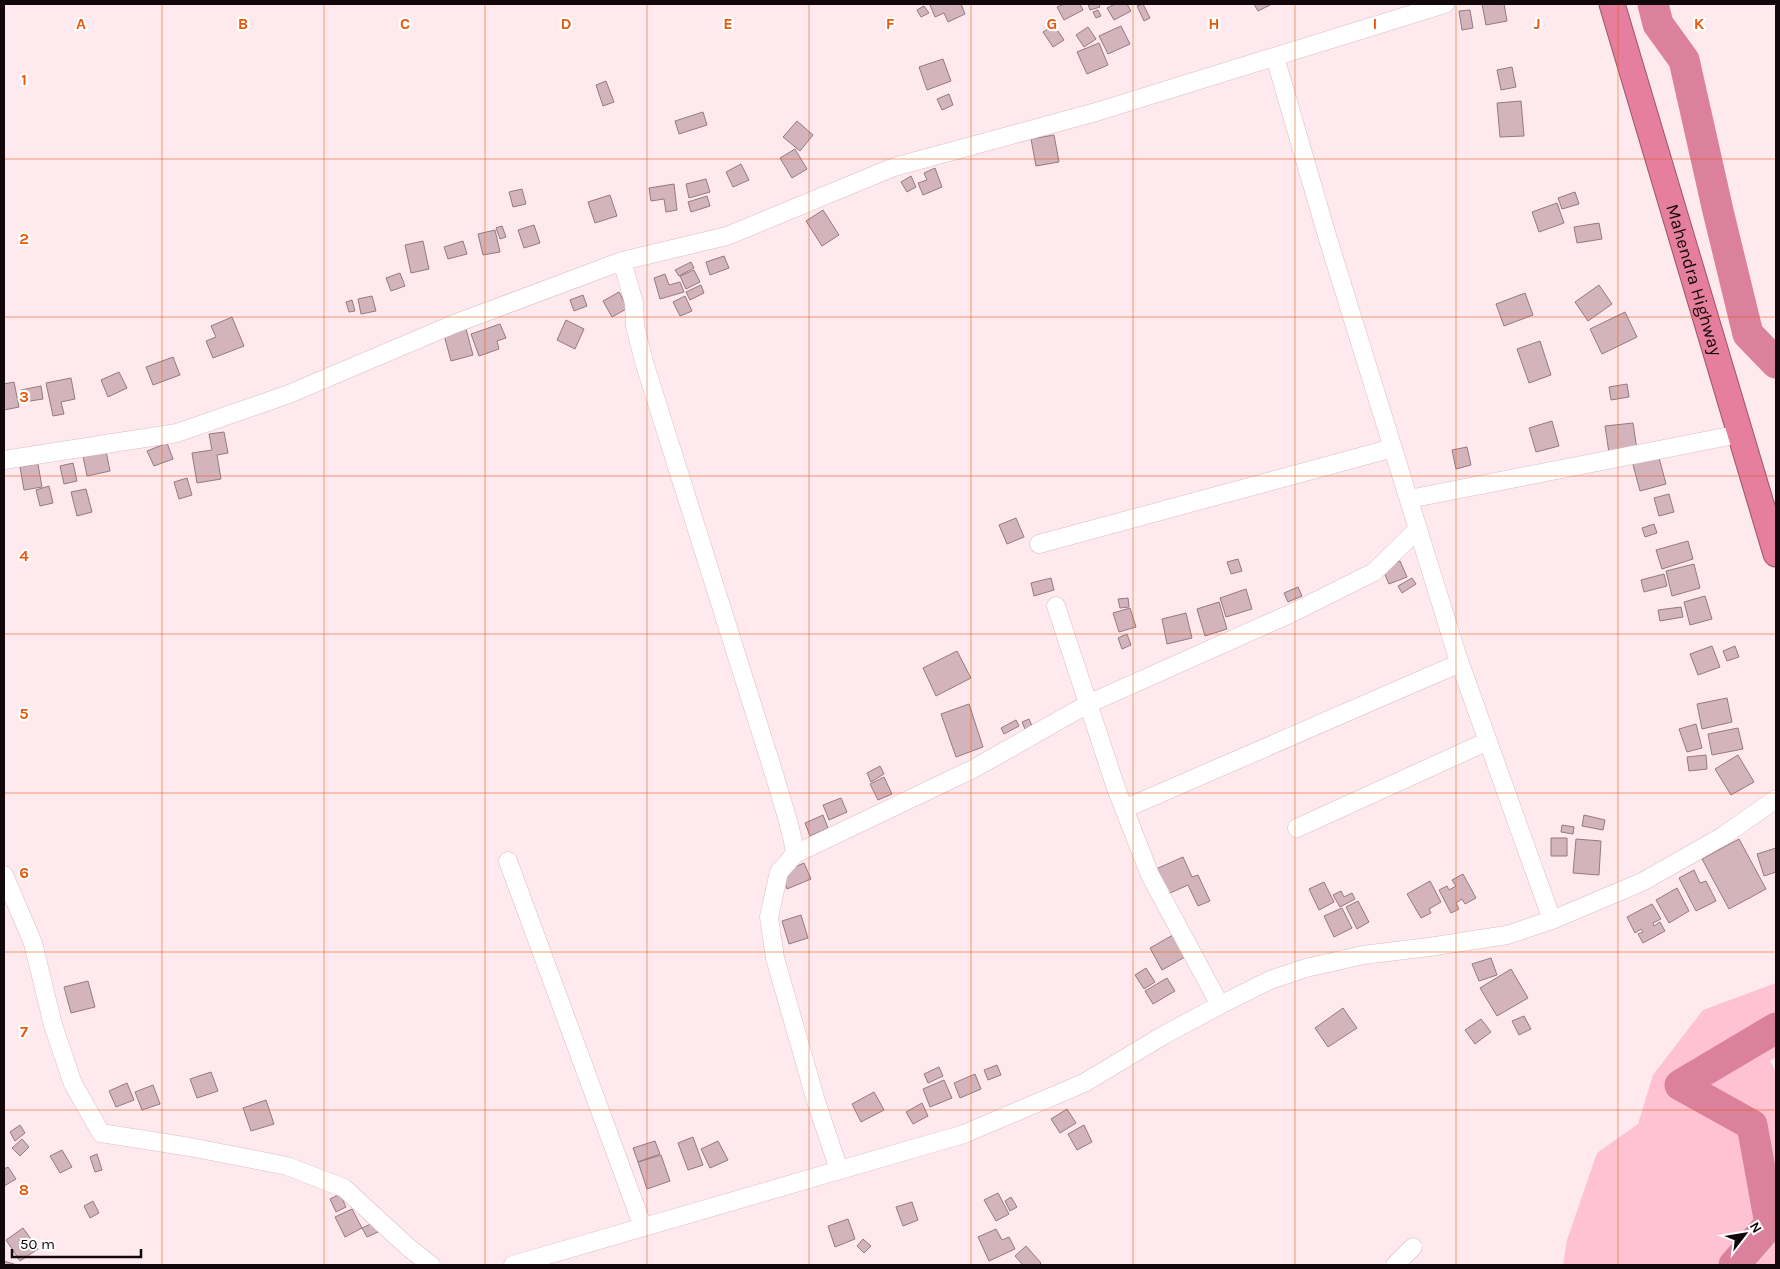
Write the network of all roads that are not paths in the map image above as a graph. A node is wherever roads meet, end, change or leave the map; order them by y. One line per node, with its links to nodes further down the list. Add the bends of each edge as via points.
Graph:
1 (1445, 4): 3 (street)
2 (1612, 4): 5 (highway, Mahendra Highway)
3 (1275, 57): 4 (street, via 1096,112 894,167 727,236); 6 (street)
4 (622, 261): 7 (street, via 454,324 289,394 177,433); 19 (street, via 634,303 635,326 644,362 775,777 793,836)
5 (1740, 434): 8 (street); 11 (highway, Mahendra Highway)
6 (1393, 448): 8 (street); 10 (street)
7 (4, 460)
8 (1409, 499): 9 (street)
9 (1418, 529): 13 (street); 14 (street, via 1374,572 1292,613)
10 (1039, 544)
11 (1776, 554)
12 (1056, 606): 14 (street)
13 (1460, 662): 15 (street); 17 (street)
14 (1088, 704): 17 (street); 19 (street, via 973,769)
15 (1488, 741): 18 (street); 22 (street)
16 (1776, 799): 22 (street, via 1723,836 1642,882)
17 (1124, 809): 23 (street, via 1150,875)
18 (1297, 828)
19 (795, 854): 24 (street, via 779,872 769,917 775,958)
20 (508, 861): 25 (street)
21 (4, 875): 27 (street, via 33,943 53,1025 73,1084 100,1133 287,1166 344,1188)
22 (1552, 920): 23 (street, via 1507,935 1363,954 1306,968 1270,980)
23 (1220, 1005): 24 (street, via 1084,1083 964,1134)
24 (839, 1170): 25 (street)
25 (643, 1227): 28 (street)
26 (1413, 1247): 29 (street)
27 (431, 1265)
28 (513, 1265)
29 (1395, 1265)

